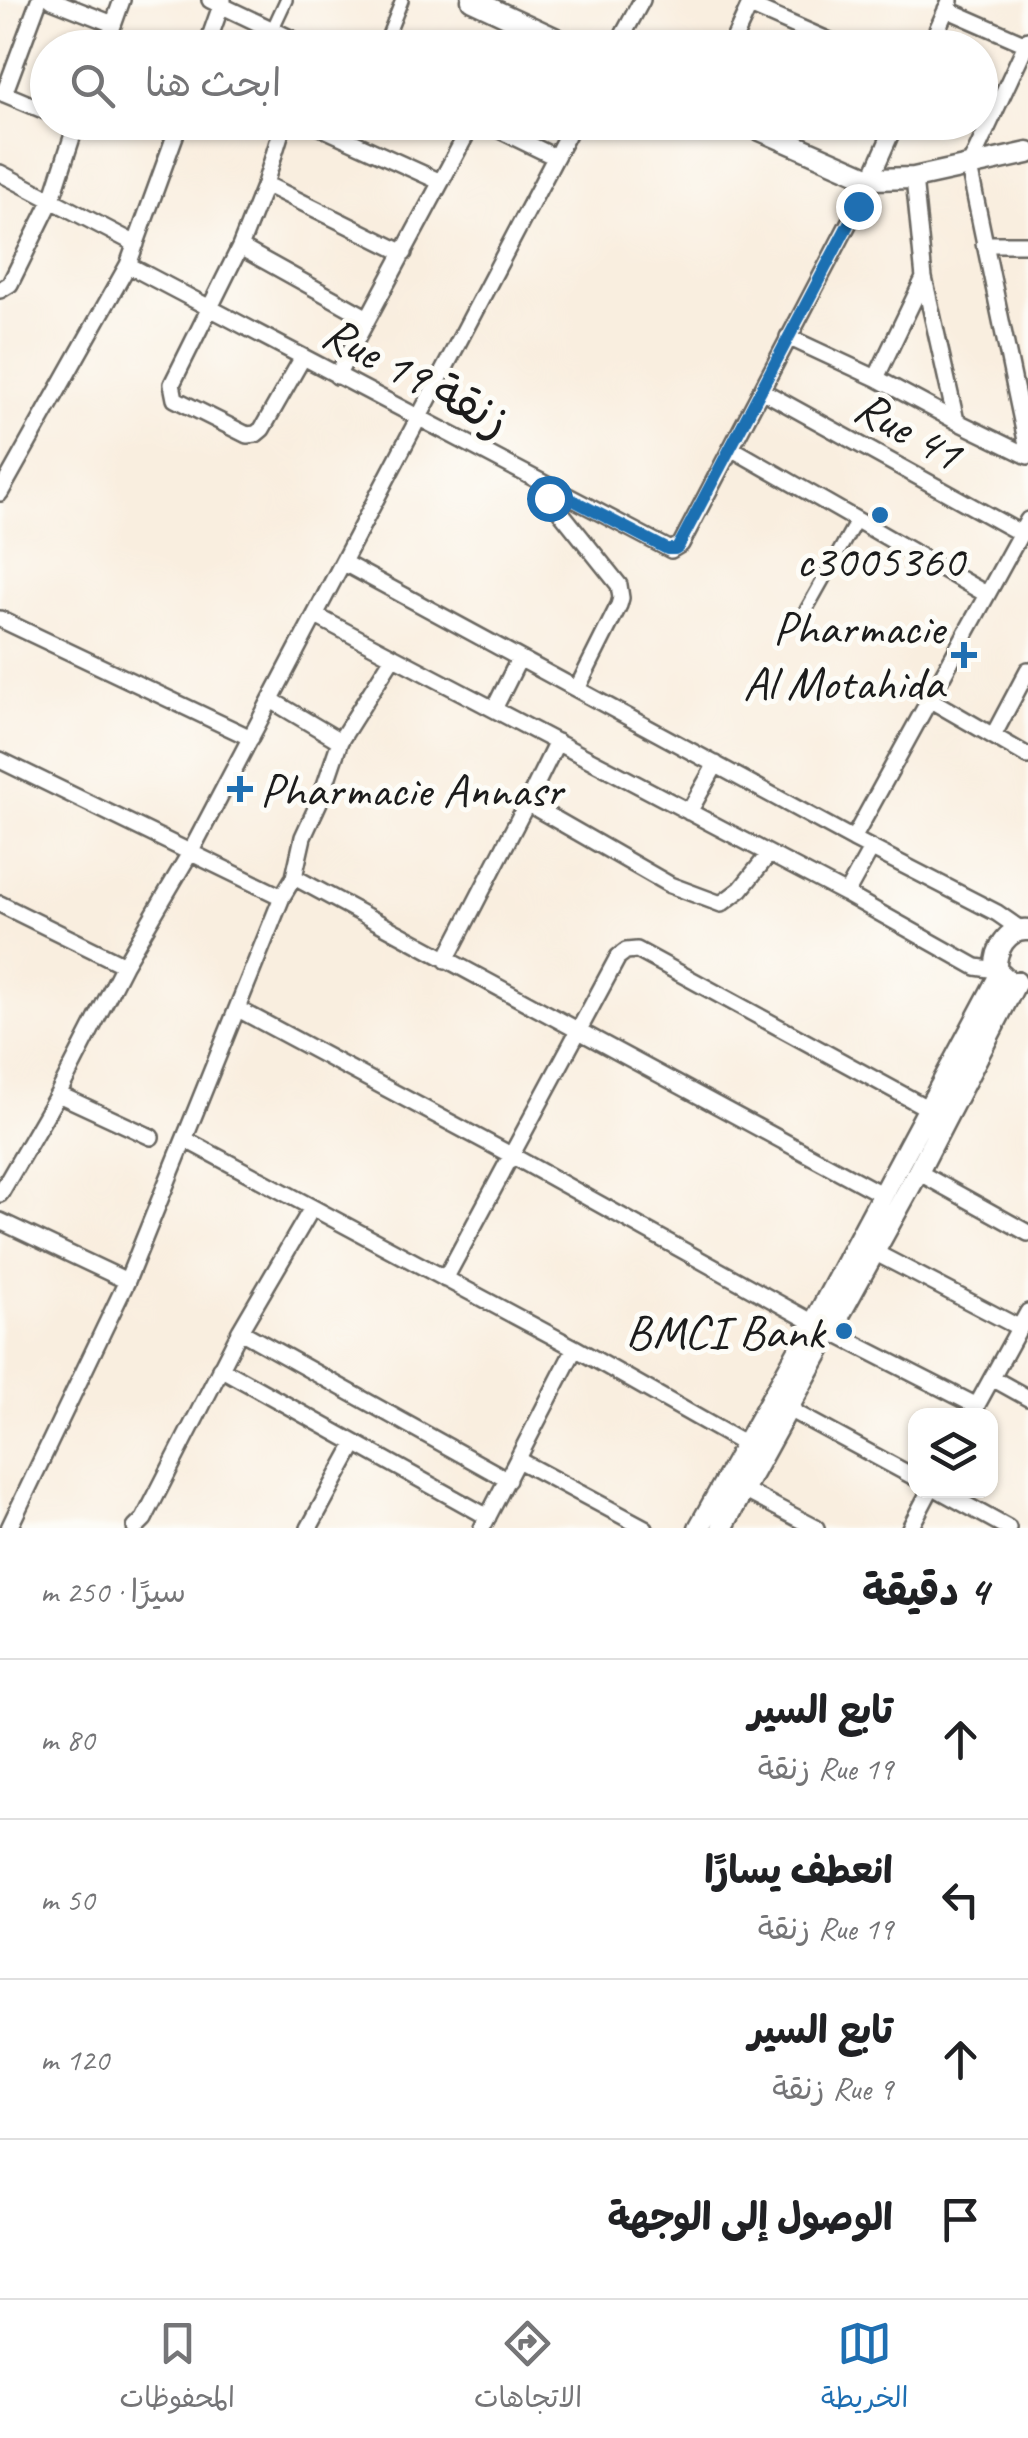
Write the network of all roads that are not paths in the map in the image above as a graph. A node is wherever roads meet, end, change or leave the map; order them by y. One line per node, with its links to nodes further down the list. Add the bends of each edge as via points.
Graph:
1 (39, 0): 23 (street)
2 (52, 0): 11 (street)
3 (122, 0): 11 (street)
4 (286, 0): 12 (street)
5 (402, 0): 16 (street)
6 (472, 0): 17 (street)
7 (642, 0): 18 (street)
8 (218, 2): 12 (street); 14 (street)
9 (751, 3): 19 (street); 20 (street)
10 (948, 4): 21 (street); 22 (street)
11 (113, 24): 13 (street)
12 (273, 28): 15 (street)
13 (111, 30)
14 (211, 30)
15 (277, 30)
16 (391, 30)
17 (537, 30)
18 (626, 30)
19 (738, 30)
20 (808, 30)
21 (937, 30)
22 (1027, 42): 24 (street)
23 (2, 93): 25 (street)
24 (998, 104)
25 (30, 105)
26 (71, 140): 44 (street)
27 (174, 140): 45 (street)
28 (278, 140): 43 (street)
29 (349, 140): 42 (street)
30 (463, 140): 42 (street)
31 (520, 140): 37 (street)
32 (565, 140): 37 (street)
33 (783, 140): 41 (street)
34 (888, 140): 41 (street)
35 (982, 140): 38 (street)
36 (1028, 153): 38 (street)
37 (556, 157): 60 (street)
38 (969, 167): 40 (street); 46 (street)
39 (0, 174): 44 (street)
40 (914, 178): 41 (street); 51 (street)
41 (872, 179): 55 (street)
42 (441, 182): 49 (street)
43 (265, 184): 48 (street); 49 (street)
44 (52, 199): 45 (street); 52 (street, via 10,284)
45 (136, 244): 50 (street)
46 (984, 244): 47 (street); 63 (street)
47 (1028, 244)
48 (240, 248): 53 (street); 54 (street)
49 (404, 253): 54 (street)
50 (128, 264): 53 (street, Rue 19 زنقة); 65 (street)
51 (924, 278): 58 (street); 61 (street)
52 (0, 290)
53 (210, 306): 56 (street, Rue 19 زنقة); 56 (street, via 172,384 175,399 256,434)
54 (368, 318): 57 (street)
55 (788, 337): 58 (street); 59 (street)
56 (303, 357): 57 (street, Rue 19 زنقة)
57 (337, 376): 60 (street, Rue 19 زنقة)
58 (876, 378): 61 (street)
59 (760, 390): 62 (street); 67 (street, Rue 41)
60 (420, 419): 64 (street, Rue 19 زنقة); 68 (street)
61 (956, 421): 63 (street)
62 (731, 448): 64 (street, Rue 19 زنقة, via 675,549); 66 (street)
63 (1028, 453)
64 (542, 484): 76 (street, via 621,591)
65 (0, 492)
66 (856, 521): 69 (street); 70 (street)
67 (1025, 527): 69 (street)
68 (344, 564): 71 (street); 74 (street)
69 (986, 594): 77 (street)
70 (805, 612)
71 (316, 616): 73 (street); 78 (street)
72 (0, 619): 81 (street)
73 (394, 657): 79 (street); 82 (street)
74 (519, 660): 76 (street); 79 (street)
75 (1028, 670): 80 (street)
76 (576, 689): 86 (street)
77 (929, 698): 80 (street); 89 (street)
78 (271, 700): 81 (street); 82 (street)
79 (494, 710): 83 (street)
80 (993, 736): 84 (street)
81 (251, 738): 91 (street)
82 (340, 741): 93 (street)
83 (557, 742): 87 (street); 88 (street)
84 (1028, 756)
85 (0, 760): 91 (street)
86 (716, 764): 88 (street); 89 (street)
87 (527, 803): 92 (street, via 670,885 721,904); 98 (street)
88 (689, 812): 92 (street)
89 (853, 840): 90 (street)
90 (872, 849): 94 (street); 97 (street)
91 (190, 854): 95 (street); 99 (street)
92 (769, 854): 94 (street)
93 (294, 878): 95 (street); 98 (street)
94 (846, 894): 100 (street, via 976,967)
95 (282, 897): 101 (street)
96 (0, 904): 99 (street)
97 (1026, 929): 100 (street, via 1011,933 997,956)
98 (446, 960): 102 (street)
99 (124, 966): 103 (street)
100 (1015, 978): 104 (street); 108 (street)
101 (238, 1009): 106 (street); 107 (street)
102 (579, 1030): 104 (street, via 618,957 637,950); 107 (street); 110 (street)
103 (58, 1094): 105 (street); 109 (street)
104 (928, 1109): 110 (street)
105 (151, 1137)
106 (186, 1140): 111 (street); 116 (street)
107 (511, 1155): 115 (street); 118 (street)
108 (918, 1172): 113 (street); 114 (street)
109 (0, 1194)
110 (883, 1195): 118 (street)
111 (312, 1208): 115 (street); 120 (street)
112 (0, 1221): 116 (street)
113 (1028, 1233)
114 (874, 1252): 118 (street); 119 (street)
115 (444, 1279): 121 (street)
116 (127, 1281): 138 (street)
117 (1028, 1312): 119 (street)
118 (822, 1327): 125 (street); 126 (street)
119 (1020, 1328): 123 (street)
120 (240, 1330): 122 (street); 132 (street)
121 (575, 1348): 129 (street); 130 (street)
122 (220, 1368): 128 (street); 139 (street)
123 (992, 1378): 124 (street); 127 (street)
124 (1028, 1398)
125 (780, 1404): 129 (street); 131 (street); 133 (street)
126 (969, 1408)
127 (976, 1408)
128 (354, 1444): 137 (street); 140 (street)
129 (746, 1445): 142 (street)
130 (518, 1460): 132 (street); 141 (street)
131 (908, 1474)
132 (508, 1480): 137 (street)
133 (744, 1490): 143 (street); 144 (street)
134 (926, 1498): 145 (street)
135 (952, 1498): 136 (street)
136 (974, 1510): 146 (street); 147 (street)
137 (485, 1523)
138 (9, 1528)
139 (135, 1528)
140 (309, 1528)
141 (645, 1528)
142 (698, 1528)
143 (722, 1528)
144 (816, 1528)
145 (910, 1528)
146 (965, 1528)
147 (1008, 1528)

